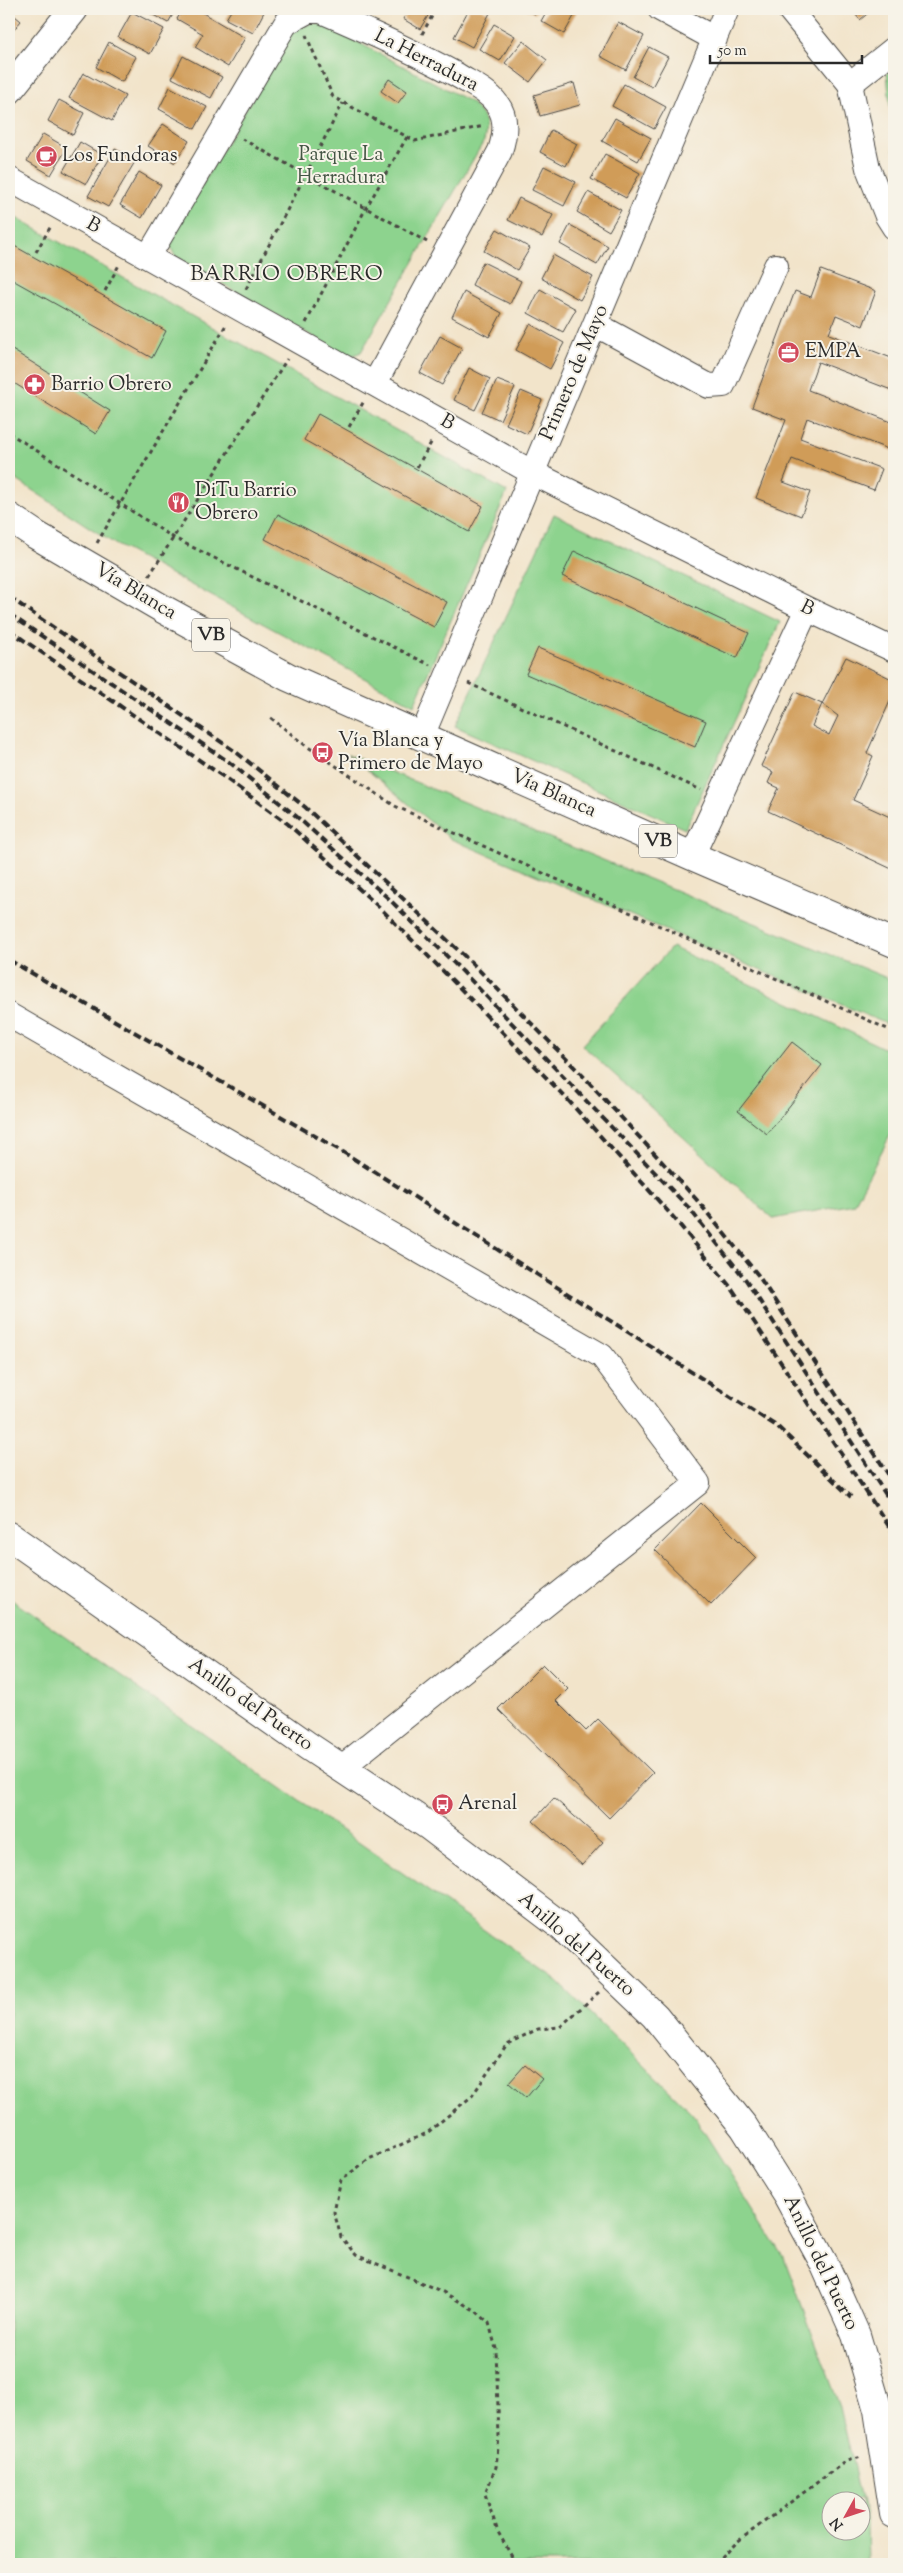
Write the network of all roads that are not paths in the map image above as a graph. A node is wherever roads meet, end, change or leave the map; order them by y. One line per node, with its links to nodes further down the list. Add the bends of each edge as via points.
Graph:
1 (74, 9): 8 (main road)
2 (660, 9): 5 (street)
3 (727, 9): 5 (street, Primero de Mayo)
4 (789, 9): 7 (street)
5 (715, 39): 13 (street, Primero de Mayo)
6 (894, 49): 7 (street)
7 (850, 84): 10 (street, via 868,168)
8 (9, 90)
9 (9, 179): 11 (street, B)
10 (894, 227)
11 (138, 251): 14 (street, B); 14 (street, La Herradura, via 223,130 286,23 308,11 321,11 412,50 486,93 499,105 506,136 447,254)
12 (776, 266): 13 (street, via 723,385 708,386)
13 (595, 324): 15 (street, Primero de Mayo)
14 (375, 383): 15 (street, B)
15 (533, 473): 17 (street, B); 19 (street, Primero de Mayo)
16 (9, 517): 19 (main road, Vía Blanca / VB, via 137,594 288,677)
17 (807, 609): 18 (street, B); 20 (street)
18 (894, 650)
19 (422, 736): 20 (main road, Vía Blanca / VB)
20 (692, 856): 21 (main road, Vía Blanca / VB)
21 (894, 943)
22 (9, 1016): 24 (street, via 602,1356 698,1482)
23 (9, 1536): 24 (main road, Anillo del Puerto)
24 (341, 1768): 25 (main road, Anillo del Puerto, via 428,1826 561,1926 655,2016 744,2127 787,2195 823,2261 856,2335 878,2410)
25 (894, 2514)

